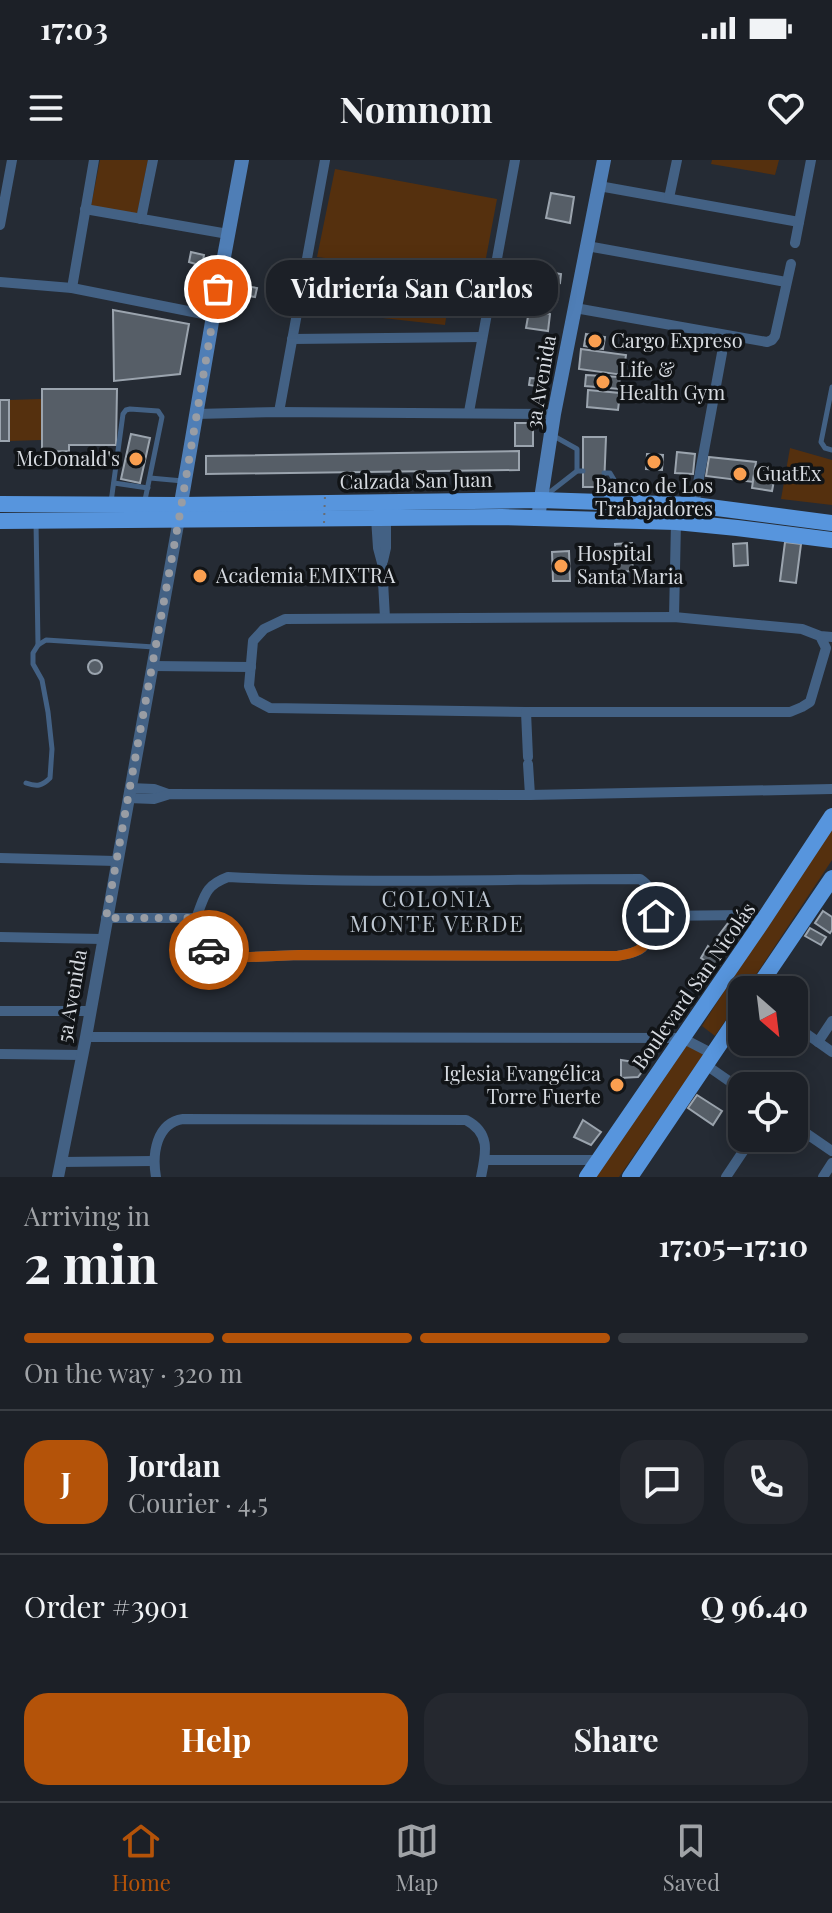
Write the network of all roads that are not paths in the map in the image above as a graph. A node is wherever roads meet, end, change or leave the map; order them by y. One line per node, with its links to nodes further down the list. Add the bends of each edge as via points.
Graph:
1 (12, 160): 12 (street)
2 (94, 160): 13 (street)
3 (153, 160): 14 (street)
4 (242, 160): 17 (main road, 5a Avenida)
5 (325, 160): 27 (street)
6 (515, 160): 26 (street)
7 (604, 160): 10 (main road, 3a Avenida)
8 (677, 160): 11 (street)
9 (811, 160): 15 (street)
10 (599, 186): 11 (street); 19 (main road, 3a Avenida)
11 (669, 198): 15 (street)
12 (2, 200): 16 (street)
13 (85, 209): 14 (street); 23 (street)
14 (141, 219): 17 (street)
15 (799, 222): 18 (street)
16 (0, 225)
17 (228, 234): 25 (main road, 5a Avenida)
18 (795, 243)
19 (587, 246): 22 (street); 24 (main road, 3a Avenida)
20 (791, 264): 22 (street)
21 (0, 282): 23 (street)
22 (786, 282): 24 (street, via 775,336 767,342)
23 (72, 288): 25 (street)
24 (575, 308): 33 (main road, 3a Avenida)
25 (213, 316): 32 (main road, 5a Avenida)
26 (482, 337): 27 (street); 31 (street)
27 (292, 339): 30 (street)
28 (722, 353): 45 (street)
29 (832, 387): 35 (lane, via 821,442)
30 (279, 412): 31 (street); 32 (street)
31 (469, 412): 33 (street)
32 (196, 414): 38 (main road, 5a Avenida)
33 (554, 414): 34 (main road, 3a Avenida)
34 (551, 435): 41 (main road, 3a Avenida); 41 (lane, via 577,449 580,471)
35 (832, 450)
36 (604, 473): 42 (lane, via 610,473)
37 (150, 478): 38 (lane); 39 (lane, via 162,417 158,411 130,409 123,414); 40 (lane)
38 (184, 481): 46 (main road, 5a Avenida)
39 (114, 483): 40 (lane); 44 (lane)
40 (146, 496): 44 (main road, Calzada San Juan); 46 (main road, Calzada San Juan)
41 (540, 500): 42 (main road, Calzada San Juan); 46 (main road, Calzada San Juan); 48 (main road, 3a Avenida)
42 (628, 503): 45 (main road, Calzada San Juan)
43 (0, 504): 44 (main road, Calzada San Juan)
44 (111, 504)
45 (694, 505): 52 (main road, Calzada San Juan)
46 (179, 512): 47 (main road, Calzada San Juan); 49 (main road, Calzada San Juan); 59 (street, 5a Avenida)
47 (381, 518): 48 (main road, Calzada San Juan); 55 (street, via 378,548)
48 (538, 518): 51 (main road, Calzada San Juan)
49 (36, 520): 50 (main road, Calzada San Juan); 58 (lane)
50 (0, 521)
51 (676, 522): 53 (main road, Calzada San Juan); 54 (street)
52 (832, 523)
53 (832, 540)
54 (674, 617): 55 (street); 56 (street, via 802,629)
55 (385, 618): 61 (street, via 285,619 253,641)
56 (820, 636): 57 (street); 62 (street, via 826,648 810,702 790,712)
57 (832, 637)
58 (38, 645): 59 (lane, via 46,640); 63 (lane, via 33,664 42,680 52,749 50,778 43,785)
59 (155, 647): 60 (street, 5a Avenida)
60 (152, 666): 61 (street); 65 (street, 5a Avenida)
61 (251, 667): 62 (street, via 249,686 255,700 270,708)
62 (526, 712): 66 (street)
63 (26, 783)
64 (832, 789): 66 (street)
65 (129, 793): 66 (street, via 154,799 170,794); 69 (street, 5a Avenida)
66 (530, 795)
67 (832, 816): 74 (main road, Boulevard San Nicolás)
68 (0, 858): 69 (street)
69 (116, 861): 72 (street, 5a Avenida)
70 (832, 878): 77 (main road)
71 (656, 916): 73 (street, via 646,944 635,953 617,956 227,958 212,955); 73 (street, via 653,892 640,879 228,877 214,882); 74 (street, via 745,915)
72 (106, 918): 73 (street); 76 (street, 5a Avenida)
73 (196, 918)
74 (762, 922): 84 (main road, Boulevard San Nicolás)
75 (0, 937): 76 (street)
76 (102, 939): 79 (street, 5a Avenida)
77 (766, 976)
78 (0, 1011): 79 (street)
79 (89, 1011): 83 (street, 5a Avenida)
80 (832, 1021): 85 (street)
81 (728, 1031): 89 (main road)
82 (808, 1035): 85 (street)
83 (86, 1037): 84 (street); 88 (street, 5a Avenida)
84 (682, 1038): 89 (street); 95 (main road, Boulevard San Nicolás)
85 (818, 1042): 86 (street)
86 (832, 1052)
87 (0, 1054): 88 (street)
88 (82, 1055): 97 (street, 5a Avenida)
89 (709, 1059): 90 (street); 103 (main road)
90 (728, 1077)
91 (808, 1135): 92 (street)
92 (832, 1151)
93 (743, 1152): 104 (street)
94 (485, 1160): 95 (street); 96 (street, via 482,1134 466,1120 183,1119 162,1131); 101 (street)
95 (598, 1160): 102 (main road, Boulevard San Nicolás)
96 (153, 1161): 97 (street); 100 (street)
97 (61, 1162): 99 (street, 5a Avenida)
98 (832, 1163): 105 (street)
99 (58, 1177)
100 (156, 1177)
101 (481, 1177)
102 (587, 1177)
103 (630, 1177)
104 (726, 1177)
105 (823, 1177)

